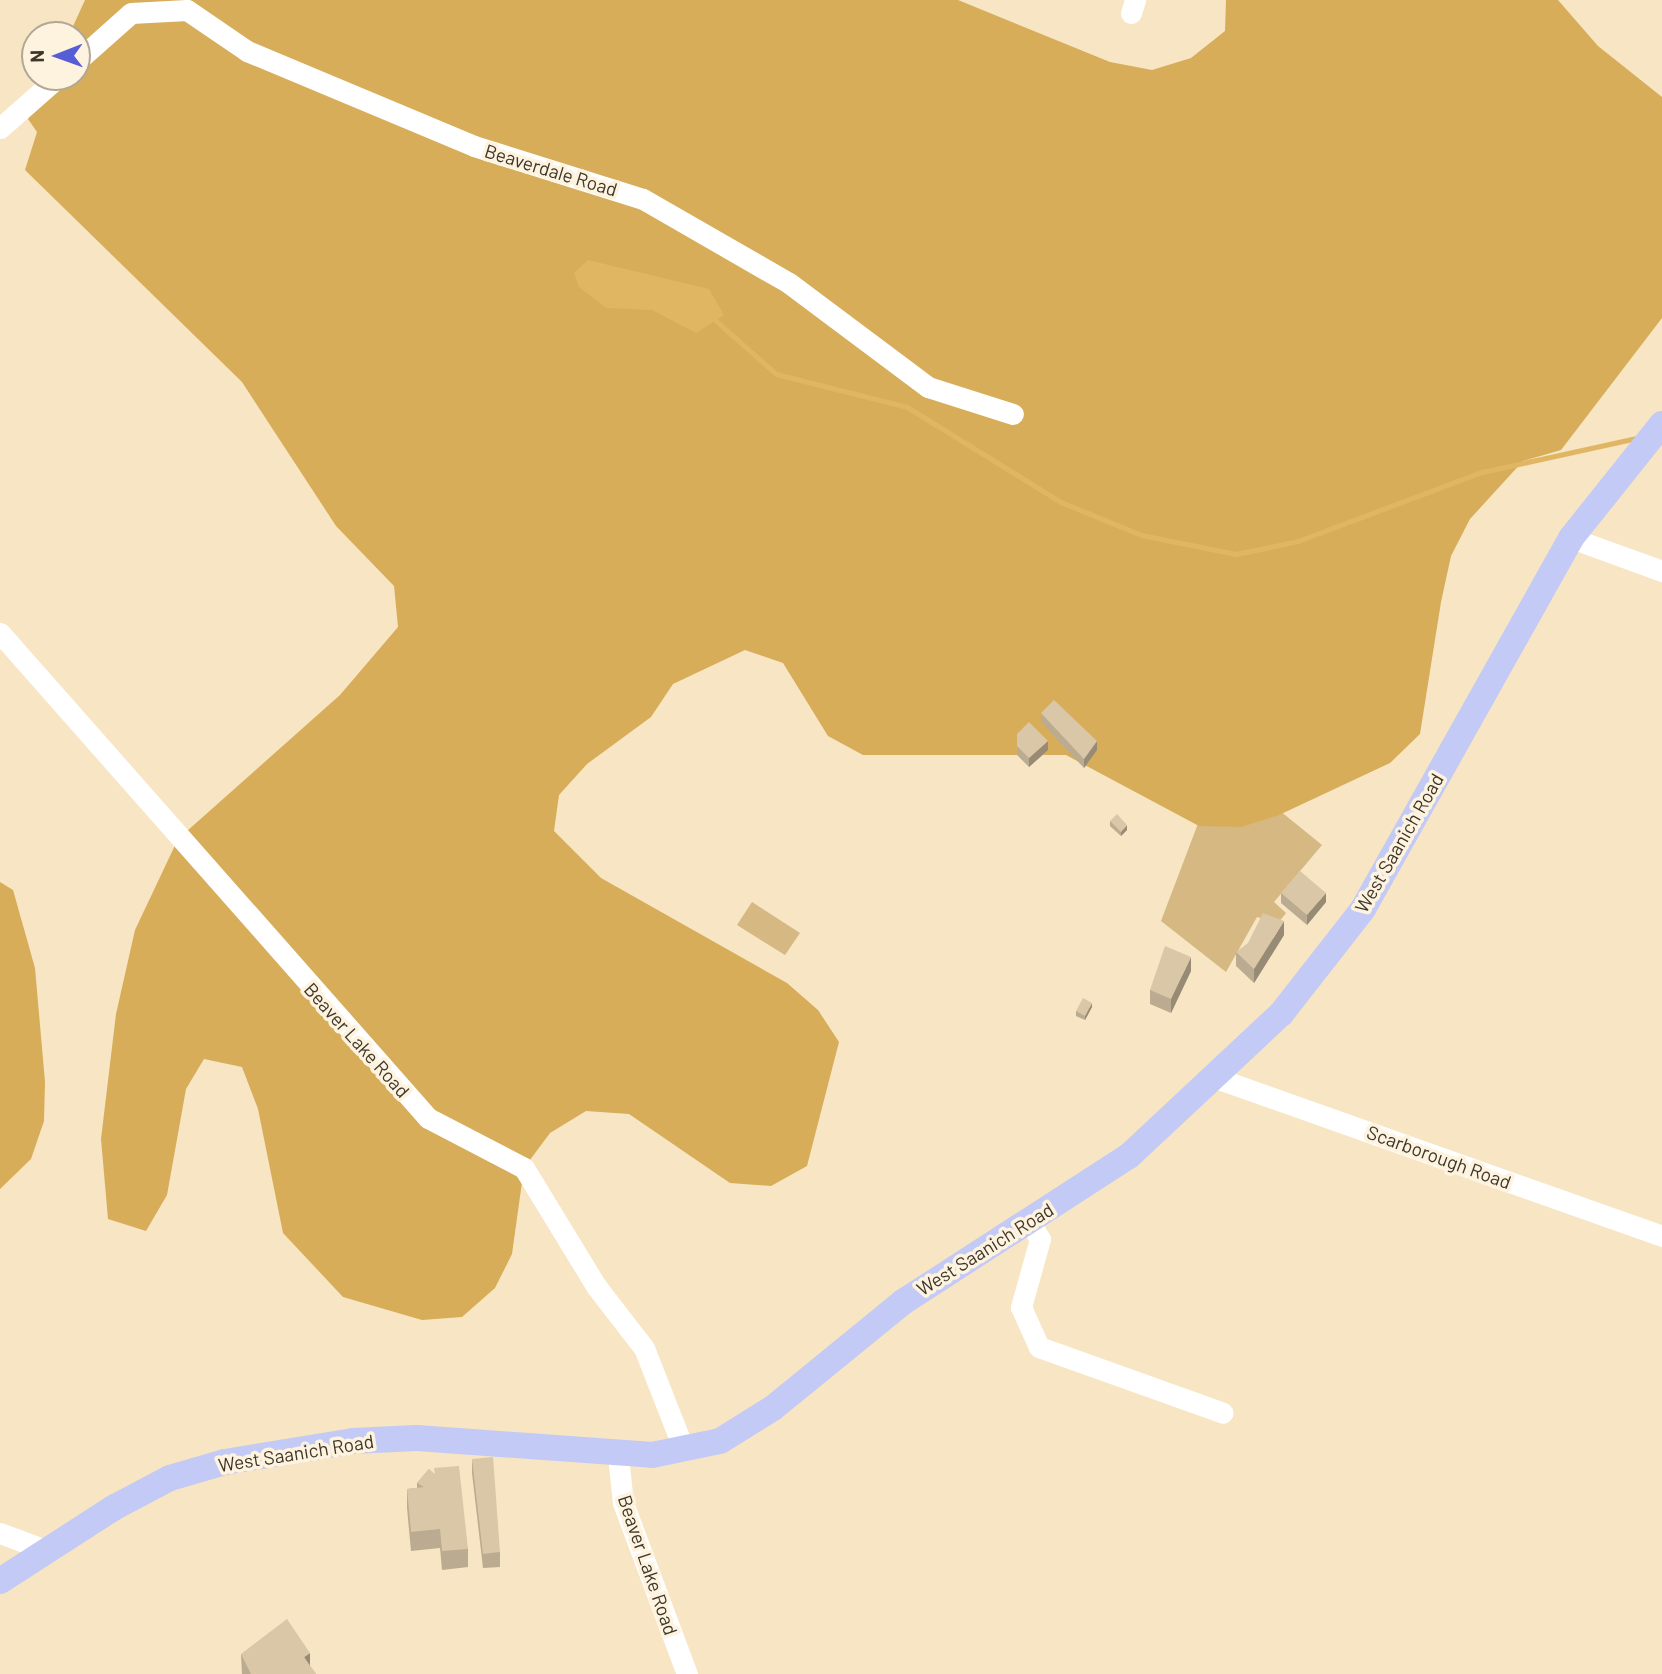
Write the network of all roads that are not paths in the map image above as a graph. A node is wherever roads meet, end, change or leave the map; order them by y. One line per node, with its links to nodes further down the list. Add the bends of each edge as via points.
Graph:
1 (91, 49): 4 (street, Beaverdale Road, via 131,13 187,10 247,51 474,146 643,199 789,283 928,387)
2 (42, 91): 3 (street)
3 (0, 128)
4 (1013, 414)
5 (1662, 424): 6 (main road, West Saanich Road)
6 (1571, 538): 7 (street); 9 (main road, West Saanich Road, via 1363,909 1322,968)
7 (1662, 571)
8 (0, 633): 13 (street, Beaver Lake Road, via 428,1118 524,1168 596,1286 644,1348)
9 (1216, 1078): 10 (main road, West Saanich Road, via 1129,1156); 11 (street, Scarborough Road)
10 (1028, 1221): 12 (street, via 1040,1239 1022,1296 1032,1337 1045,1351); 13 (main road, West Saanich Road, via 902,1302 752,1423)
11 (1662, 1237)
12 (1223, 1413)
13 (684, 1450): 14 (main road, West Saanich Road)
14 (618, 1455): 16 (main road, West Saanich Road, via 417,1438 284,1451 170,1478); 18 (street, Beaver Lake Road, via 622,1503)
15 (0, 1533): 16 (street)
16 (43, 1549): 17 (main road, West Saanich Road)
17 (0, 1581)
18 (687, 1674)

